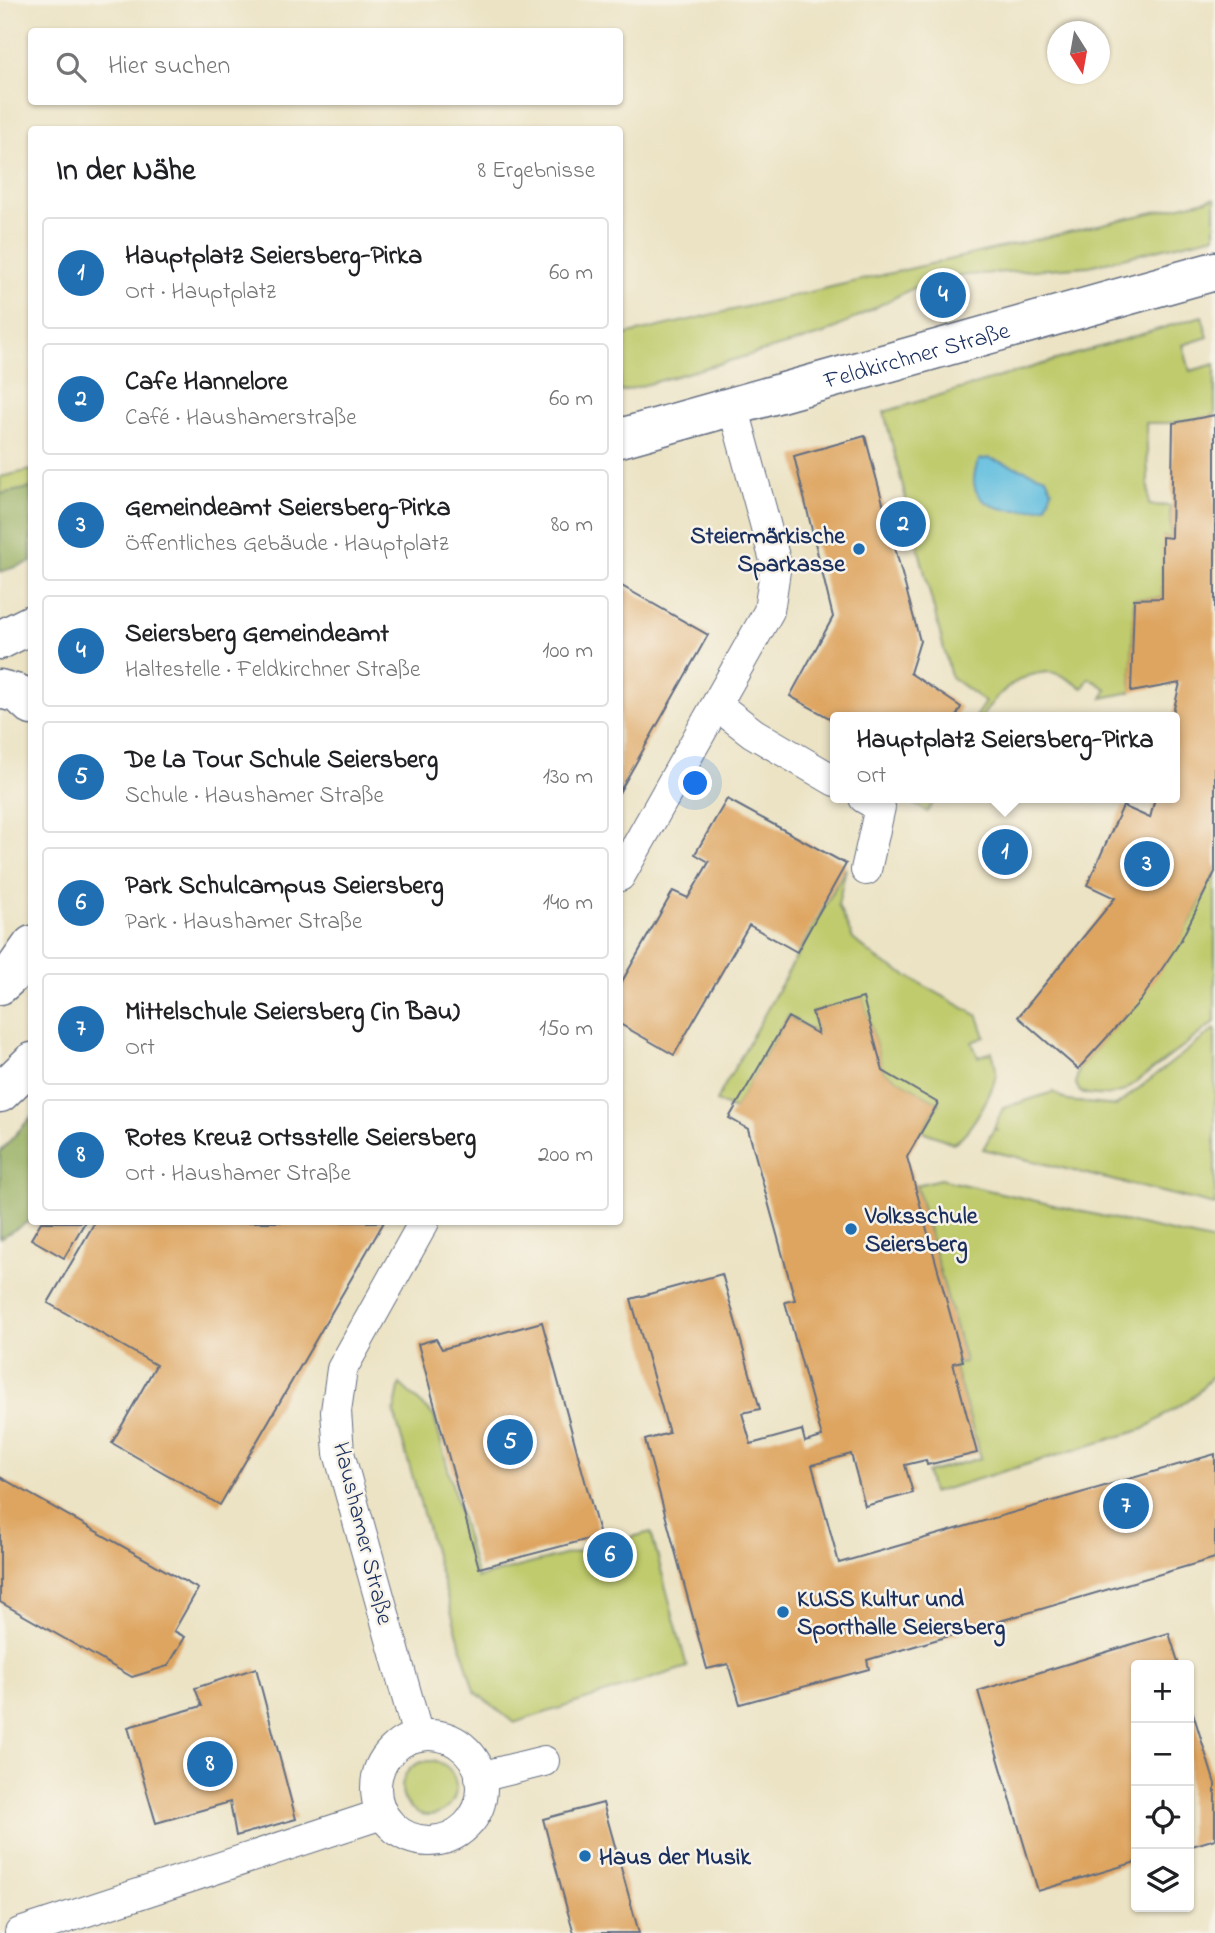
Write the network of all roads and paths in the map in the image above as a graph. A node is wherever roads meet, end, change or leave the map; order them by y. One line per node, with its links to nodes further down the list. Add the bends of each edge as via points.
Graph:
1 (1213, 275): 2 (main road, Feldkirchner Straße)
2 (733, 406): 3 (main road, Feldkirchner Straße); 10 (street, via 776,564 769,611)
3 (623, 437)
4 (28, 607): 5 (main road)
5 (0, 611)
6 (28, 626): 7 (main road)
7 (0, 640)
8 (0, 689): 9 (main road, via 19,694)
9 (28, 702)
10 (718, 706): 11 (street, via 753,733); 14 (street)
11 (830, 778)
12 (873, 803): 13 (street, via 880,807)
13 (866, 870)
14 (623, 872)
15 (28, 951): 16 (main road)
16 (0, 985)
17 (28, 1066): 18 (main road)
18 (0, 1093)
19 (423, 1225): 20 (street, Haushamer Straße, via 342,1369 336,1410 339,1452)
20 (418, 1736): 22 (street, via 434,1735 464,1748); 23 (street, via 389,1752 380,1766 376,1799)
21 (544, 1761): 22 (street)
22 (480, 1777): 23 (street, via 477,1810 455,1834 440,1840 407,1836)
23 (382, 1814): 24 (street)
24 (20, 1933)

